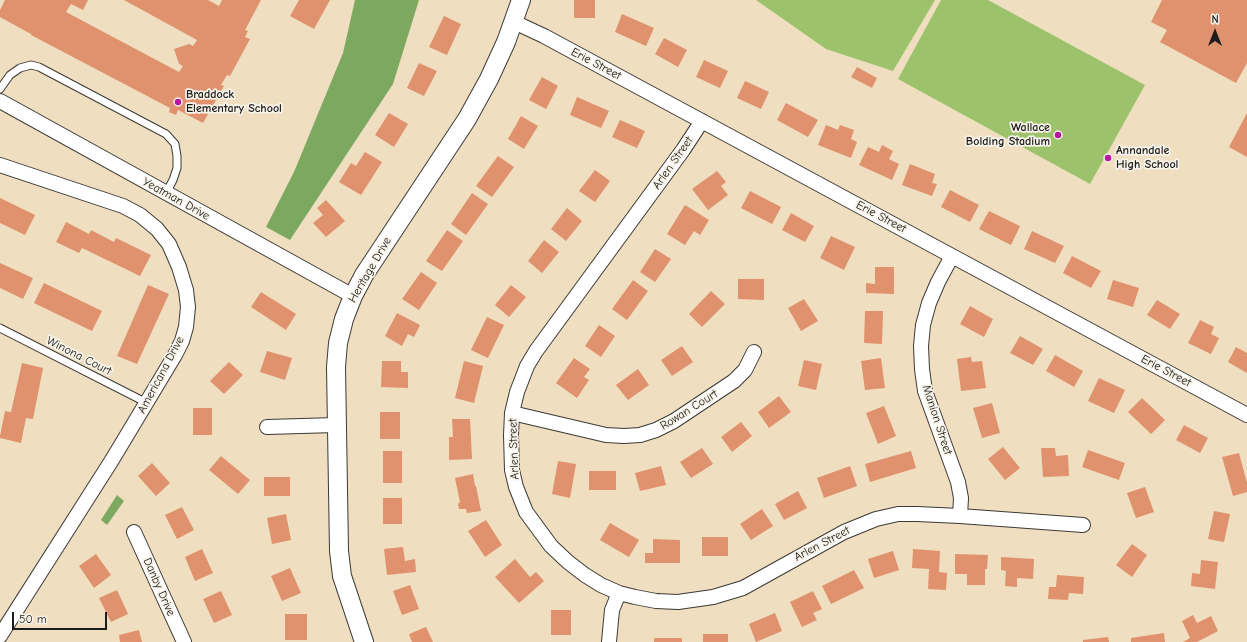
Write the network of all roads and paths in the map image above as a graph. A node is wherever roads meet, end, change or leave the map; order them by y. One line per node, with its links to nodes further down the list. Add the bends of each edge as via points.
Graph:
1 (521, 0): 2 (street, Heritage Drive)
2 (514, 22): 5 (street, Erie Street); 9 (street, Heritage Drive, via 467,119 364,275)
3 (0, 89): 7 (lane, via 10,75 20,68 39,66 166,134 175,144 177,168)
4 (0, 101): 7 (street, Yeatman Drive)
5 (702, 121): 8 (street, Erie Street); 13 (street, Arlen Street, via 536,351 527,366)
6 (0, 165): 12 (street, Americana Drive, via 123,206 140,215 169,244 186,290 186,326 175,355)
7 (166, 193): 9 (street, Yeatman Drive)
8 (952, 256): 14 (street, Erie Street); 17 (street, Manion Street, via 929,303 921,346 925,391 958,482 961,498)
9 (353, 296): 15 (street, Heritage Drive, via 338,343)
10 (0, 328): 12 (lane, Winona Court)
11 (754, 352): 13 (street, Rowan Court, via 745,370 734,381 656,430 624,436 606,435)
12 (147, 403): 21 (street, Americana Drive)
13 (512, 413): 20 (street, Arlen Street, via 512,470 526,512 551,546 568,562 601,585)
14 (1247, 415)
15 (336, 425): 16 (street); 23 (street, Heritage Drive, via 339,551 342,576)
16 (267, 427)
17 (960, 516): 18 (street, Arlen Street); 20 (street, Arlen Street, via 898,514 876,519 844,532 743,588 713,597 678,602 656,601)
18 (1083, 525)
19 (134, 532): 22 (street, Danby Drive)
20 (619, 593): 24 (street, via 612,610)
21 (0, 636)
22 (184, 642)
23 (364, 642)
24 (609, 642)

